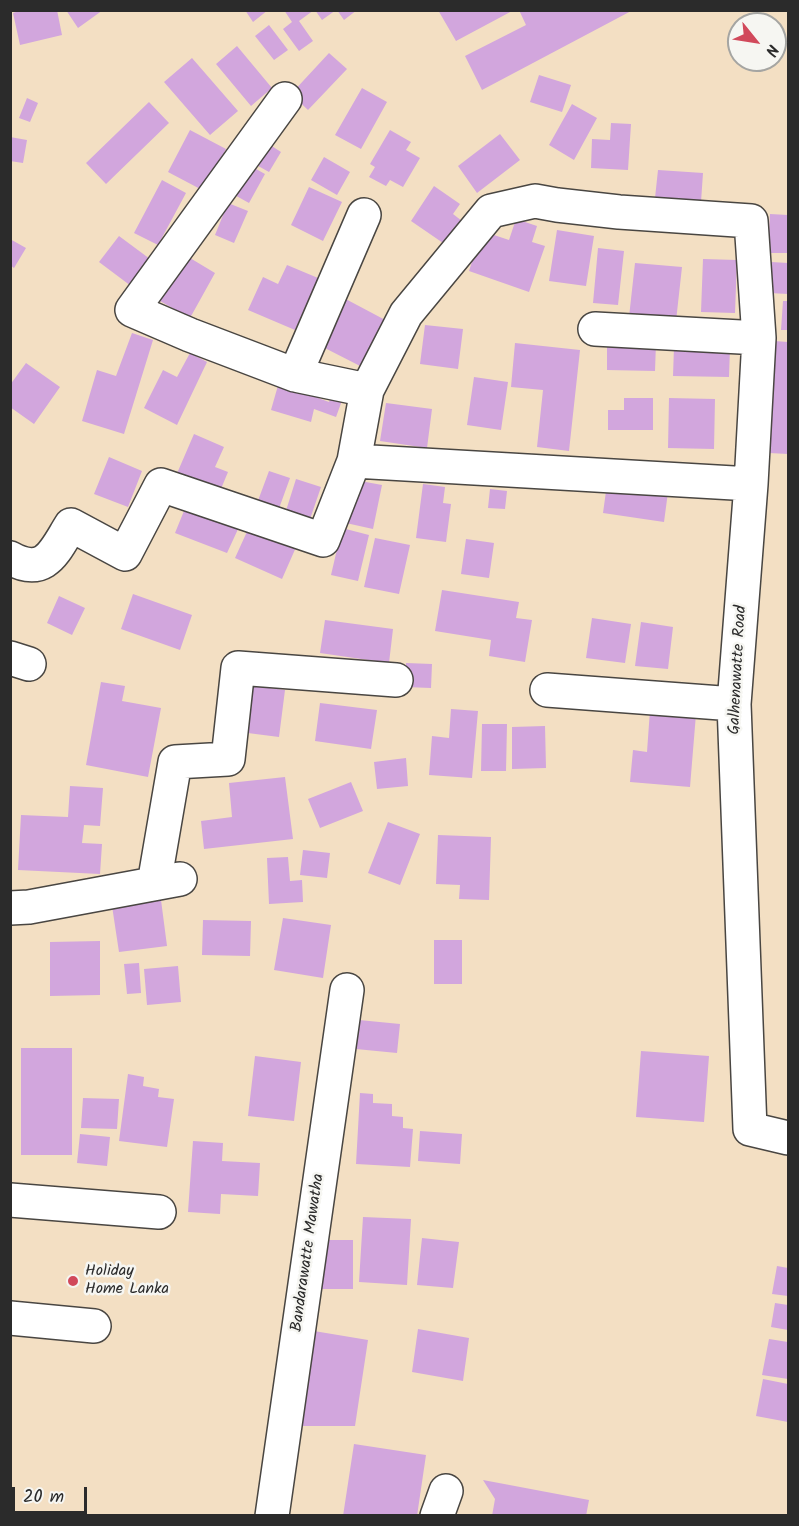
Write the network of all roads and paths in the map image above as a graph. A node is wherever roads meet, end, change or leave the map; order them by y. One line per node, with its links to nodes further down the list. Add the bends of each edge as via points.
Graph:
1 (285, 99): 5 (street, via 132,310)
2 (364, 215): 5 (street)
3 (595, 330): 4 (street)
4 (759, 338): 6 (street, Galhenawatte Road, via 751,221 619,212 535,201 512,204 491,211 406,314); 8 (street, Galhenawatte Road)
5 (295, 375): 6 (street)
6 (367, 390): 7 (street)
7 (354, 461): 8 (street); 9 (street, via 323,540 161,485 125,554 71,525 49,560 34,566)
8 (751, 484): 12 (street, Galhenawatte Road)
9 (10, 558)
10 (396, 680): 13 (street, via 238,668 228,759 175,762 167,881)
11 (547, 690): 12 (street)
12 (734, 704): 15 (street, Galhenawatte Road, via 750,1129)
13 (10, 908)
14 (347, 990): 20 (street, Bandarawatte Mawatha)
15 (789, 1138)
16 (10, 1200): 17 (street)
17 (159, 1212)
18 (10, 1317): 19 (street)
19 (94, 1326)
20 (272, 1515)

